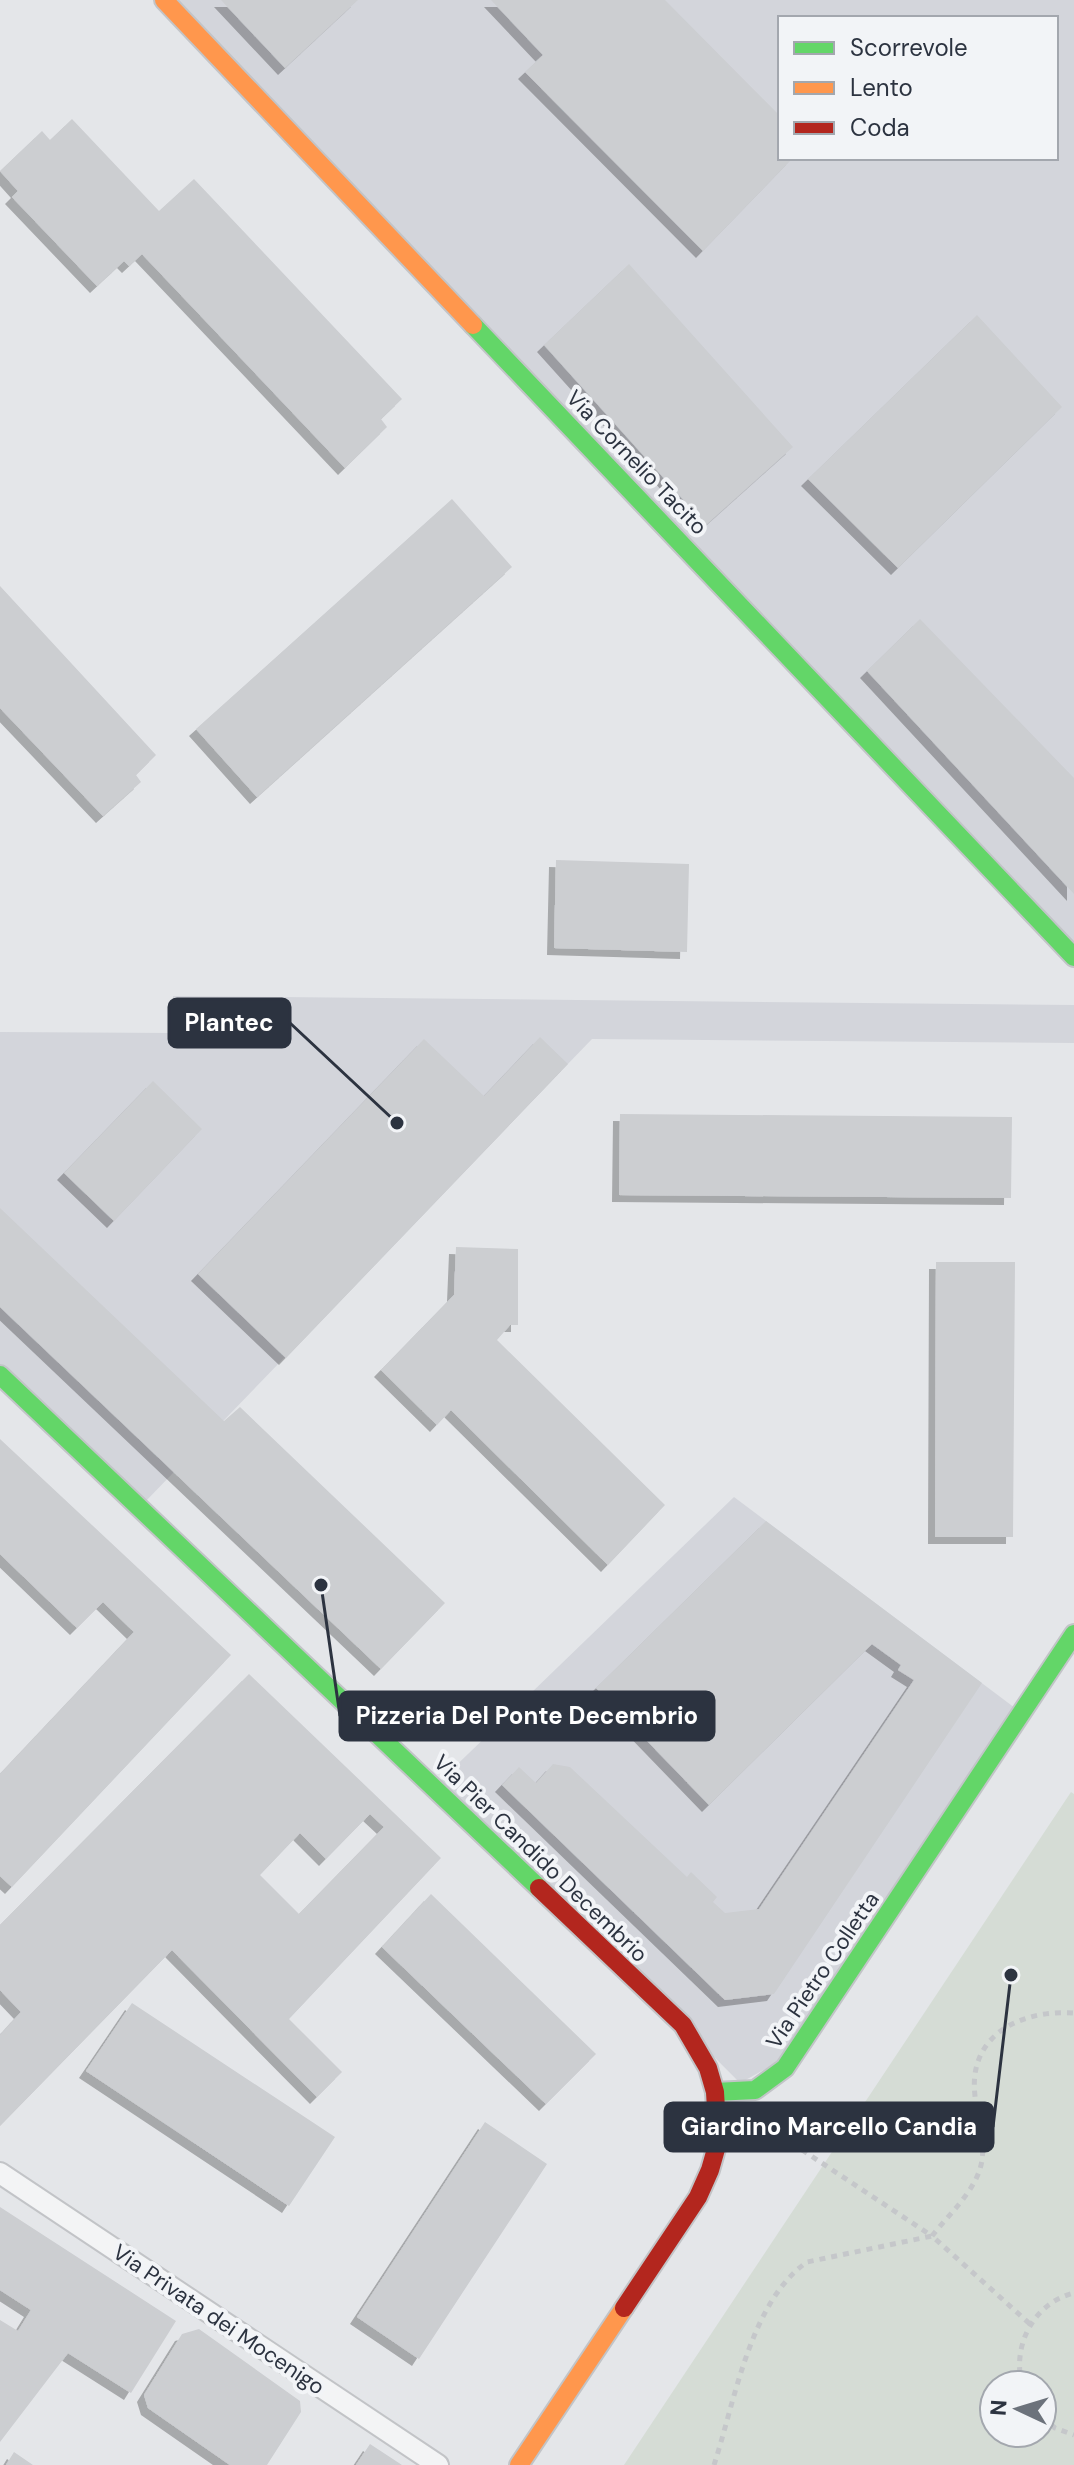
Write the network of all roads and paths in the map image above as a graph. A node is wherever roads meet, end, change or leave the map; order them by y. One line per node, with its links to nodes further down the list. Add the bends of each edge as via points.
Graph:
1 (164, 0): 2 (street, Via Cornelio Tacito)
2 (1074, 957)
3 (0, 1375): 6 (street, Via Pier Candido Decembrio, via 683,2025 708,2068)
4 (1074, 1634): 6 (street, Via Pietro Colletta, via 785,2068 755,2090)
5 (1074, 2013): 9 (path, via 1019,2019 998,2031 985,2050 975,2074 982,2163 974,2184)
6 (715, 2092): 14 (street, via 718,2142 698,2197)
7 (767, 2120): 9 (path, via 770,2129)
8 (0, 2173): 13 (lane, Via Privata dei Mocenigo)
9 (932, 2236): 11 (path); 15 (path, via 831,2254 790,2274 762,2315)
10 (1074, 2293): 11 (path, via 1047,2306)
11 (1030, 2324): 12 (path, via 1020,2346)
12 (1018, 2369)
13 (438, 2465)
14 (519, 2465)
15 (714, 2465)

